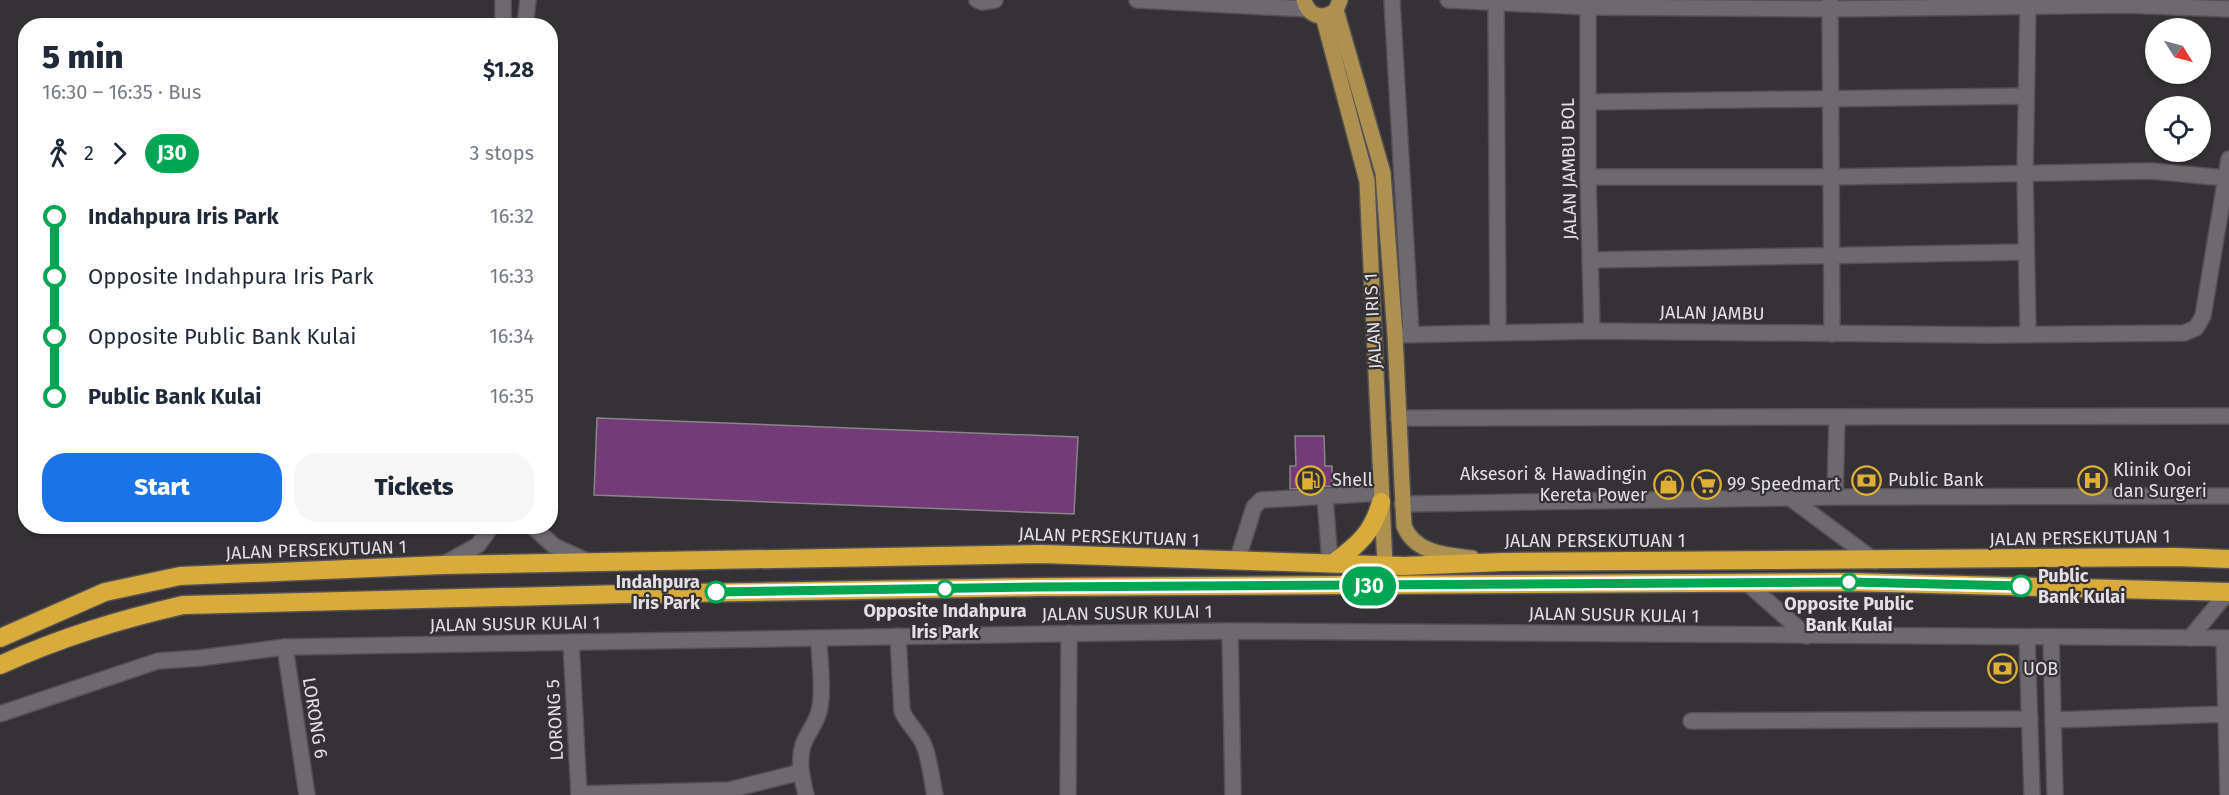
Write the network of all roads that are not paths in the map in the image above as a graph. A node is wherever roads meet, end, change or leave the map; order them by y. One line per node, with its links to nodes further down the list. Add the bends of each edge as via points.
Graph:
1 (503, 0): 17 (street)
2 (528, 0): 18 (street)
3 (977, 0): 4 (street)
4 (995, 0)
5 (1137, 0): 12 (street)
6 (1392, 0): 32 (street)
7 (1448, 0): 8 (street)
8 (1465, 0): 9 (street)
9 (1497, 2): 10 (street); 31 (street)
10 (1564, 3): 14 (street)
11 (2028, 3): 13 (street); 16 (street); 19 (street)
12 (1306, 5): 15 (main road, via 1312,14)
13 (1830, 5): 14 (street); 20 (street)
14 (1588, 7): 21 (street, JALAN JAMBU BOL)
15 (1333, 9): 35 (main road, JALAN IRIS 1, via 1383,173); 43 (main road, JALAN IRIS 1, via 1367,182)
16 (2229, 9)
17 (503, 18)
18 (526, 18)
19 (2026, 96): 20 (street); 23 (street)
20 (1831, 98): 21 (street); 25 (street)
21 (1588, 102): 24 (street, JALAN JAMBU BOL)
22 (2229, 159): 26 (street, JALAN JAMBU)
23 (2025, 175): 25 (street); 26 (street, via 2151,171); 27 (street)
24 (1588, 177): 25 (street); 29 (street, JALAN JAMBU BOL)
25 (1832, 177): 28 (street)
26 (2226, 178): 34 (street, JALAN JAMBU, via 2203,316 2196,328 2184,333)
27 (2026, 252): 28 (street); 34 (street)
28 (1832, 256): 29 (street); 33 (street)
29 (1590, 260): 30 (street, JALAN JAMBU BOL)
30 (1592, 331): 31 (street, JALAN JAMBU); 33 (street, JALAN JAMBU)
31 (1498, 332): 32 (street, JALAN JAMBU)
32 (1411, 334): 35 (street, JALAN JAMBU)
33 (1833, 334): 34 (street, JALAN JAMBU)
34 (2028, 334)
35 (1395, 335): 38 (main road, JALAN IRIS 1)
36 (2229, 416): 37 (street)
37 (1837, 417): 38 (street); 39 (street)
38 (1398, 418): 44 (main road, JALAN IRIS 1)
39 (1835, 496): 40 (street); 42 (street)
40 (2229, 496)
41 (1325, 497): 43 (street); 48 (street, via 1261,500 1254,507); 50 (street)
42 (1789, 497): 44 (street); 49 (street)
43 (1381, 498): 50 (highway, via 1367,535); 53 (main road, JALAN IRIS 1)
44 (1402, 504): 51 (main road, JALAN IRIS 1, via 1404,526 1420,546)
45 (486, 534): 54 (street, via 478,545)
46 (541, 534): 52 (street, via 554,546)
47 (2229, 559): 49 (highway, JALAN PERSEKUTUAN 1)
48 (1237, 561): 50 (highway, JALAN PERSEKUTUAN 1); 52 (highway, JALAN PERSEKUTUAN 1, via 1042,554)
49 (1875, 561): 51 (highway, JALAN PERSEKUTUAN 1)
50 (1332, 562): 53 (highway, JALAN PERSEKUTUAN 1)
51 (1503, 562): 53 (highway, JALAN PERSEKUTUAN 1)
52 (592, 564): 54 (highway, JALAN PERSEKUTUAN 1)
53 (1385, 565): 56 (highway)
54 (442, 566): 64 (highway, JALAN PERSEKUTUAN 1, via 180,576 105,592)
55 (1747, 583): 56 (highway); 57 (highway, via 1868,582); 61 (street)
56 (1404, 585): 70 (highway, via 1028,587 183,605 117,620)
57 (2228, 592): 66 (street)
58 (1230, 631): 59 (street, JALAN SUSUR KULAI 1); 61 (street, JALAN SUSUR KULAI 1); 82 (street)
59 (1069, 633): 60 (street, JALAN SUSUR KULAI 1); 81 (street)
60 (898, 636): 65 (street, JALAN SUSUR KULAI 1); 80 (street, via 902,711 924,746)
61 (1807, 636): 62 (street, JALAN SUSUR KULAI 1)
62 (2027, 637): 63 (street, JALAN SUSUR KULAI 1); 73 (street)
63 (2051, 637): 66 (street, JALAN SUSUR KULAI 1); 74 (street)
64 (0, 638)
65 (819, 638): 68 (street, JALAN SUSUR KULAI 1); 76 (street, via 821,706 803,746)
66 (2190, 638): 67 (street, JALAN SUSUR KULAI 1)
67 (2227, 638): 72 (street)
68 (571, 642): 69 (street, JALAN SUSUR KULAI 1); 77 (street, LORONG 5)
69 (285, 647): 71 (street, JALAN SUSUR KULAI 1, via 158,661); 78 (street, LORONG 6)
70 (0, 665)
71 (0, 714)
72 (2226, 714): 74 (street); 85 (street)
73 (2030, 719): 75 (street); 83 (street)
74 (2053, 720): 84 (street)
75 (1691, 721)
76 (801, 772): 77 (street, via 729,790); 79 (street)
77 (579, 794)
78 (307, 795)
79 (806, 795)
80 (935, 795)
81 (1068, 795)
82 (1233, 795)
83 (2032, 795)
84 (2055, 795)
85 (2228, 795)

